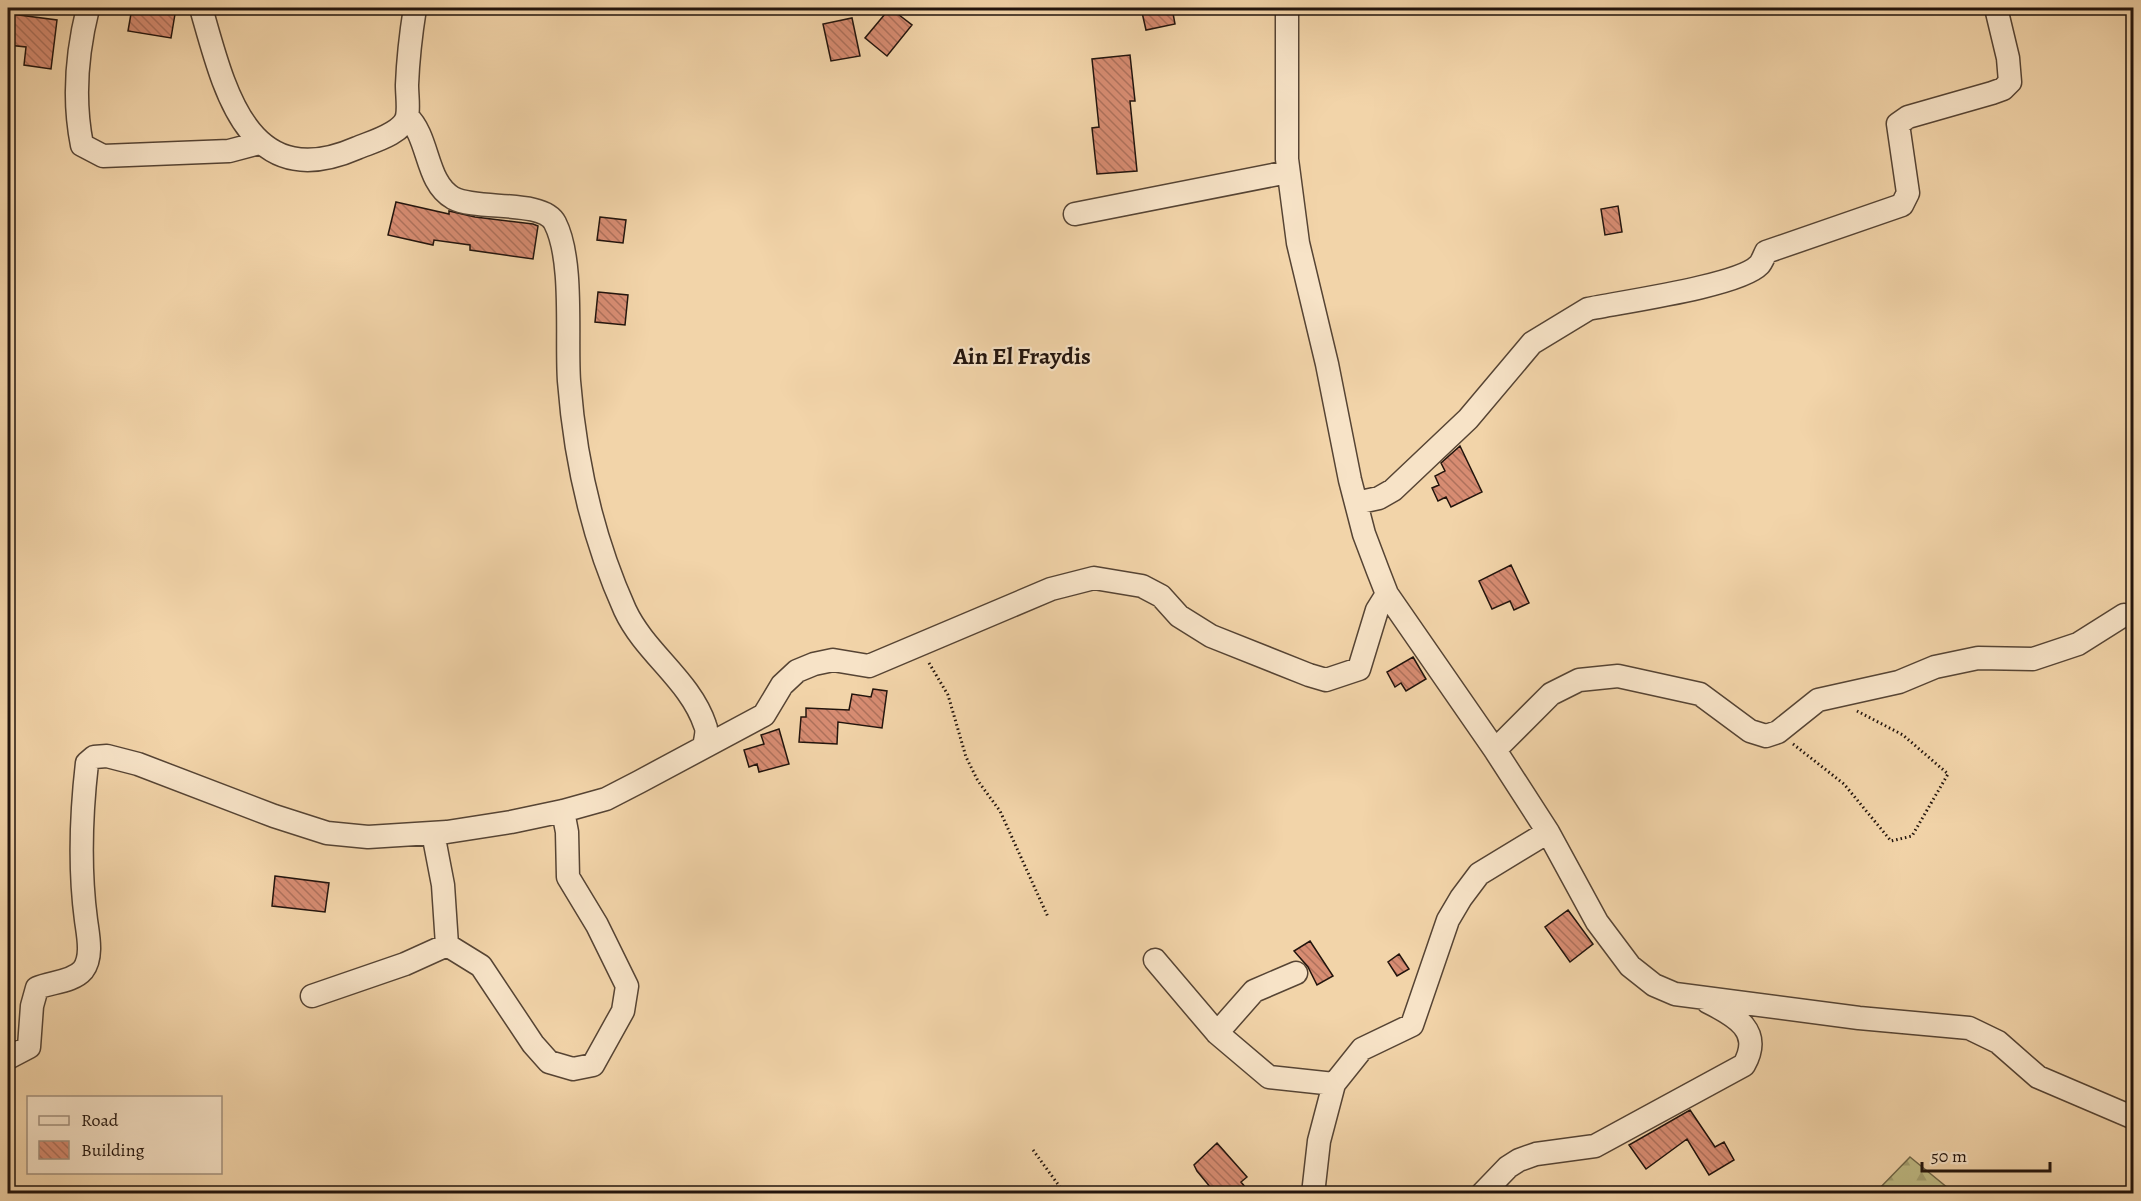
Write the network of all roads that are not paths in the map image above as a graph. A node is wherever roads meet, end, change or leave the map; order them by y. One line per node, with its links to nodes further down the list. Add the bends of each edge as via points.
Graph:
1 (88, 8): 7 (street, via 75,113 82,145 103,156 229,151)
2 (201, 8): 7 (street, via 231,100)
3 (415, 8): 6 (street)
4 (1287, 8): 8 (street)
5 (1996, 8): 10 (street, via 2010,82 2003,89 1908,117 1898,124 1908,193 1902,205 1766,252 1753,269 1721,282 1588,309 1573,316 1532,343 1468,419 1394,490)
6 (407, 116): 7 (street, via 397,129 344,154 283,157); 13 (street, via 420,134 438,184 453,198 543,211 555,222 564,260 569,382 594,530 630,620 682,685 701,716 706,727)
7 (259, 143)
8 (1288, 172): 9 (street); 10 (street, via 1298,243)
9 (1075, 214)
10 (1356, 503): 11 (street)
11 (1387, 594): 13 (street, via 1377,610 1359,669 1326,680 1210,636 1179,616 1161,596 1142,586 1094,578 1051,589 869,666 833,660 796,671 782,685 764,715); 14 (street)
12 (2124, 615): 14 (street, via 2078,644 2033,659 1978,658 1935,667 1899,682 1818,700 1778,732 1766,736 1750,731 1700,694 1618,676 1580,680 1551,694)
13 (704, 747): 15 (street, via 606,798)
14 (1495, 750): 17 (street)
15 (563, 811): 16 (street); 18 (street, via 568,878 627,986 623,1011 593,1065 573,1069 549,1062 481,966)
16 (433, 832): 18 (street, via 443,885); 24 (street, via 368,837 327,833 138,764 107,756 94,757 87,763 81,833 87,964 69,979 37,988 29,1047)
17 (1548, 832): 22 (street, via 1596,922 1630,966 1654,985 1675,994); 25 (street, via 1479,874 1448,920 1412,1025 1362,1049)
18 (447, 945): 21 (street)
19 (1155, 960): 23 (street)
20 (1296, 973): 23 (street, via 1254,991)
21 (312, 996)
22 (1701, 998): 26 (street, via 1969,1028 1998,1042 2038,1077); 28 (street, via 1731,1014 1751,1035 1752,1050 1744,1065 1595,1146 1519,1160)
23 (1217, 1033): 25 (street, via 1269,1077)
24 (8, 1058)
25 (1334, 1084): 27 (street, via 1319,1141)
26 (2133, 1118)
27 (1313, 1194)
28 (1482, 1194)

